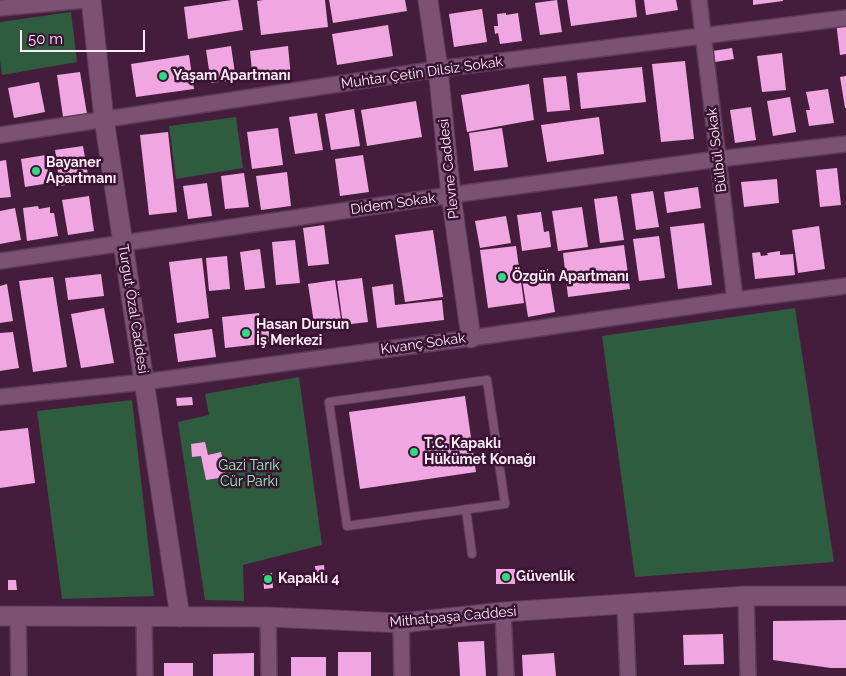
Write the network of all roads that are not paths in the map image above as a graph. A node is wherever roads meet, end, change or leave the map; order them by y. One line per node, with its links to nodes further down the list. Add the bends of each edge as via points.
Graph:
1 (86, 0): 5 (street)
2 (91, 0): 9 (street, Turgut Özal Caddesi)
3 (428, 0): 8 (street, Plevne Caddesi)
4 (699, 0): 7 (street, Bülbül Sokak)
5 (0, 8)
6 (846, 18): 7 (street, Muhtar Çetin Dilsiz Sokak)
7 (704, 36): 8 (street, Muhtar Çetin Dilsiz Sokak); 12 (street, Bülbül Sokak)
8 (438, 69): 9 (street, Muhtar Çetin Dilsiz Sokak); 13 (street, Plevne Caddesi)
9 (104, 119): 10 (street, Muhtar Çetin Dilsiz Sokak); 14 (street, Turgut Özal Caddesi)
10 (0, 135)
11 (846, 144): 12 (street, Didem Sokak)
12 (718, 159): 13 (street, Didem Sokak); 17 (street, Bülbül Sokak)
13 (451, 195): 14 (street, Didem Sokak); 18 (street, Plevne Caddesi)
14 (122, 243): 15 (street, Didem Sokak); 19 (street, Turgut Özal Caddesi)
15 (0, 261)
16 (846, 286): 17 (street, Kıvanç Sokak)
17 (735, 300): 18 (street, Kıvanç Sokak)
18 (471, 338): 19 (street, Kıvanç Sokak)
19 (144, 382): 20 (street, Kıvanç Sokak); 29 (street, Turgut Özal Caddesi)
20 (0, 397)
21 (466, 509): 21 (lane, via 347,526 329,402 487,380 505,504); 22 (lane)
22 (472, 554)
23 (746, 596): 24 (street, Mithatpaşa Caddesi); 25 (street, Mithatpaşa Caddesi); 38 (street)
24 (846, 596)
25 (625, 604): 26 (street, Mithatpaşa Caddesi); 37 (street)
26 (503, 612): 31 (street, Mithatpaşa Caddesi); 36 (street)
27 (9, 616): 28 (street, Mithatpaşa Caddesi); 32 (street)
28 (144, 616): 29 (street, Mithatpaşa Caddesi); 33 (street)
29 (180, 616): 30 (street, Mithatpaşa Caddesi)
30 (268, 617): 31 (street, Mithatpaşa Caddesi); 34 (street)
31 (401, 623): 35 (street)
32 (20, 676)
33 (145, 676)
34 (269, 676)
35 (402, 676)
36 (506, 676)
37 (628, 676)
38 (748, 676)

